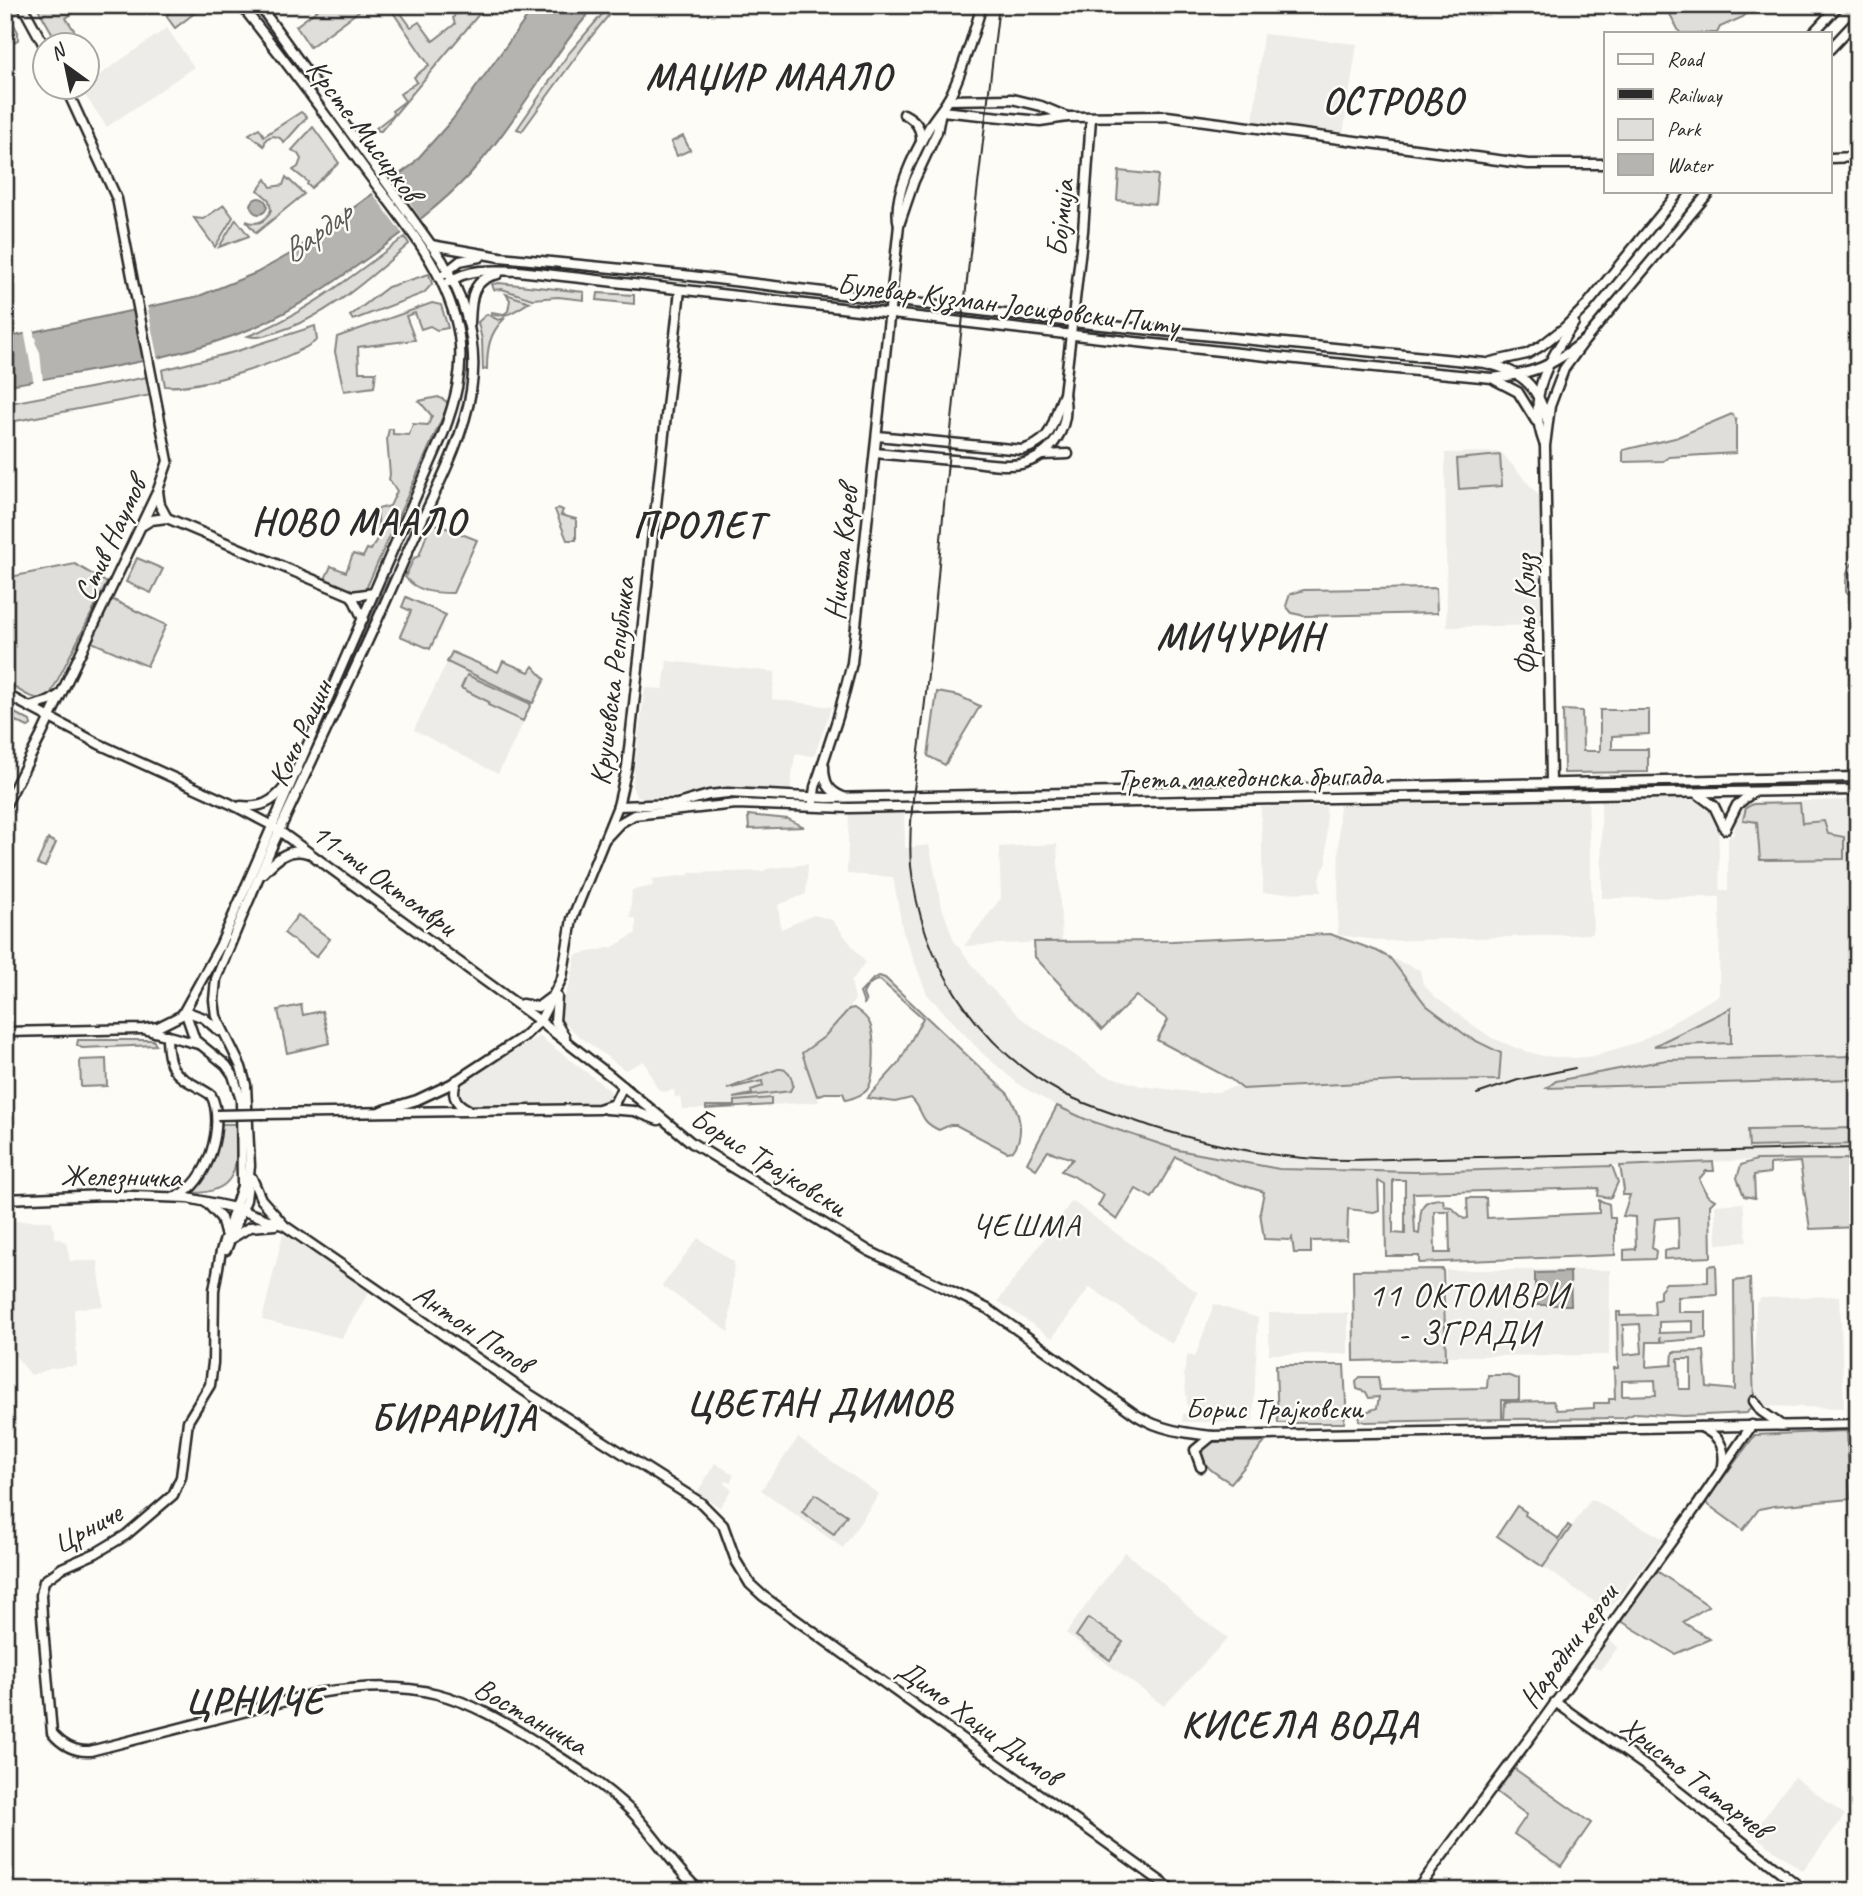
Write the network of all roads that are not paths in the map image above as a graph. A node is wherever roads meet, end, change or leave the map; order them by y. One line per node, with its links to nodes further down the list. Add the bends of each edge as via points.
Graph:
1 (22, 5): 7 (street)
2 (241, 5): 20 (street, Крсте Мисирков)
3 (259, 5): 20 (street, Крсте Мисирков)
4 (982, 5): 10 (street)
5 (1839, 5): 8 (street)
6 (1858, 19): 9 (street)
7 (37, 32)
8 (1814, 32)
9 (1832, 46)
10 (948, 100): 12 (street); 14 (street, via 1012,99)
11 (72, 102): 50 (street, Стив Наумов, via 117,199 168,460)
12 (942, 111): 14 (street, via 1040,121); 16 (street); 23 (street)
13 (904, 114): 16 (street, via 919,128)
14 (1067, 117): 15 (street)
15 (1091, 118): 19 (street, via 1167,116 1528,164); 33 (street, Бојмија)
16 (921, 145): 23 (street, via 902,189)
17 (1858, 157): 18 (street)
18 (1832, 158)
19 (1604, 164)
20 (369, 167): 24 (street, Крсте Мисирков)
21 (1678, 192): 31 (street)
22 (1709, 192): 36 (street)
23 (899, 225): 30 (street, Никола Карев)
24 (428, 247): 25 (street, Булевар Кузман Јосифовски Питу); 27 (street, Крсте Мисирков); 27 (street, Крсте Мисирков)
25 (500, 257): 27 (street, Булевар Кузман Јосифовски Питу, via 468,258); 30 (street, Булевар Кузман Јосифовски Питу)
26 (518, 271): 28 (street, Булевар Кузман Јосифовски Питу, via 480,271); 29 (street, Булевар Кузман Јосифовски Питу); 34 (street, Булевар Кузман Јосифовски Питу, via 493,275 477,284 471,300)
27 (445, 278): 28 (street); 53 (street, Кочо Рацин, via 459,337 460,375 454,403)
28 (453, 279): 34 (street, Кочо Рацин)
29 (680, 290): 32 (street, Булевар Кузман Јосифовски Питу); 67 (street, Крушевска Република)
30 (890, 299): 32 (street, Никола Карев); 33 (street, Булевар Кузман Јосифовски Питу)
31 (1586, 306): 37 (street, Булевар Кузман Јосифовски Питу, via 1553,337 1522,356); 38 (street, Фрањо Клуз)
32 (890, 313): 35 (street, Булевар Кузман Јосифовски Питу); 45 (street, Никола Карев)
33 (1072, 322): 35 (street, Бојмија); 37 (street, Булевар Кузман Јосифовски Питу)
34 (471, 329): 78 (street, Кочо Рацин, via 474,365 461,430)
35 (1070, 336): 40 (street, Булевар Кузман Јосифовски Питу); 41 (street, Бојмија)
36 (1586, 339): 38 (street); 43 (street, Фрањо Клуз, via 1560,377)
37 (1485, 363): 39 (street, Булевар Кузман Јосифовски Питу)
38 (1546, 367): 39 (street); 42 (street, Фрањо Клуз)
39 (1520, 375): 40 (street); 42 (street, Фрањо Клуз)
40 (1492, 378): 44 (street, via 1518,392)
41 (1063, 394): 45 (street, via 1051,430 1026,449); 49 (street, via 1062,432)
42 (1538, 395): 43 (street, Фрањо Клуз); 44 (street, Фрањо Клуз)
43 (1547, 420): 46 (street, Фрањо Клуз)
44 (1538, 425): 46 (street, Фрањо Клуз)
45 (881, 436): 47 (street, Никола Карев)
46 (1545, 446): 65 (street, Фрањо Клуз)
47 (878, 454): 49 (street, via 1007,465); 62 (street, Никола Карев, via 852,663)
48 (1068, 454): 49 (street)
49 (1041, 455)
50 (158, 490): 51 (street); 52 (street, Стив Наумов)
51 (167, 517): 52 (street); 54 (street)
52 (141, 527): 56 (street, Стив Наумов)
53 (374, 593): 54 (street); 55 (street, Кочо Рацин)
54 (352, 596): 55 (street)
55 (363, 619): 64 (street, Кочо Рацин)
56 (62, 692): 58 (street); 59 (street, Стив Наумов)
57 (5, 694): 58 (street, 11-ти Октомври)
58 (29, 707): 59 (street, 11-ти Октомври)
59 (49, 718): 60 (street, 11-ти Октомври); 61 (street, Стив Наумов)
60 (63, 726): 61 (street); 72 (street, 11-ти Октомври)
61 (41, 736): 73 (street, Стив Наумов)
62 (825, 761): 70 (street, via 828,788); 71 (street, Никола Карев)
63 (1858, 777): 65 (street, Трета македонска бригада)
64 (290, 781): 72 (street, via 265,804); 77 (street, Кочо Рацин)
65 (1551, 782): 70 (street, Трета македонска бригада)
66 (1858, 790): 69 (street, Трета македонска бригада)
67 (622, 792): 74 (street, Крушевска Република); 76 (street)
68 (1690, 792): 69 (street, Трета македонска бригада); 69 (street, via 1710,802 1725,829 1737,805); 75 (street, Трета македонска бригада)
69 (1753, 792)
70 (846, 797): 71 (street, Трета македонска бригада)
71 (813, 798): 75 (street, Никола Карев); 76 (street, Трета македонска бригада, via 719,793)
72 (231, 804): 77 (street, 11-ти Октомври)
73 (5, 806)
74 (618, 806): 76 (street, Трета македонска бригада); 79 (street, Крушевска Република)
75 (813, 808): 76 (street, Трета македонска бригада, via 737,804)
76 (642, 810): 79 (street, Трета македонска бригада, via 621,821)
77 (271, 825): 78 (street, 11-ти Октомври); 84 (street, Кочо Рацин, via 220,946)
78 (279, 831): 80 (street, 11-ти Октомври); 81 (street, Кочо Рацин)
79 (604, 840): 82 (street, Крушевска Република, via 572,919)
80 (309, 854): 81 (street, via 287,853); 83 (street, 11-ти Октомври)
81 (259, 877): 89 (street, Кочо Рацин, via 215,983 214,1009)
82 (559, 988): 83 (street, via 537,1007); 85 (street, Крушевска Република); 91 (street, via 555,1021)
83 (508, 997): 85 (street, 11-ти Октомври)
84 (185, 1011): 86 (street); 89 (street, via 208,1021); 90 (street)
85 (540, 1021): 91 (street); 92 (street)
86 (144, 1029): 87 (street); 88 (street)
87 (5, 1032)
88 (167, 1035): 90 (street); 97 (street, via 172,1066 181,1078 209,1093)
89 (223, 1036): 99 (street, Кочо Рацин, via 246,1085)
90 (198, 1044): 103 (street, via 226,1065 240,1094 243,1186)
91 (577, 1049): 93 (street, Борис Трајковски)
92 (457, 1080): 95 (street, via 428,1097); 96 (street, via 455,1099)
93 (623, 1086): 94 (street, via 614,1104); 98 (street, Борис Трајковски)
94 (599, 1109): 96 (street); 98 (street, via 634,1111)
95 (381, 1111): 96 (street); 97 (street, bridge)
96 (472, 1111)
97 (217, 1115): 100 (street, via 200,1178 191,1190)
98 (665, 1123): 111 (street, Борис Трајковски, via 869,1251 988,1309 1141,1419 1161,1428)
99 (251, 1171): 103 (street, Кочо Рацин); 104 (street, via 259,1196)
100 (174, 1197): 101 (street, Железничка); 102 (street, Железничка)
101 (5, 1199)
102 (205, 1201): 103 (street, Железничка); 105 (street, via 218,1214)
103 (239, 1209): 104 (street, Антон Попов); 105 (street)
104 (285, 1226): 105 (street, via 254,1226); 114 (street, Антон Попов, via 511,1382 701,1503 723,1525 733,1556)
105 (227, 1239): 116 (street, Црниче, via 214,1290 211,1380 188,1422 182,1473 173,1495 126,1535 44,1581 41,1608)
106 (1754, 1401): 110 (street)
107 (1752, 1424): 109 (street, Борис Трајковски); 110 (street, Борис Трајковски); 113 (street, Народни херои)
108 (1858, 1424): 110 (street, Борис Трајковски)
109 (1698, 1425): 111 (street, Борис Трајковски); 113 (street, via 1720,1441)
110 (1781, 1425)
111 (1212, 1436): 112 (street, via 1195,1450)
112 (1201, 1467)
113 (1723, 1469): 115 (street, Народни херои)
114 (756, 1590): 118 (street, Димо Хаџи Димов)
115 (1555, 1702): 119 (street, Народни херои); 120 (street, Христо Татарчев, via 1660,1776)
116 (52, 1733): 117 (street, Востаничка, via 68,1747 90,1751 317,1693 396,1686 452,1697 482,1710 590,1776 638,1818)
117 (701, 1891)
118 (1174, 1891)
119 (1416, 1891)
120 (1805, 1891)

